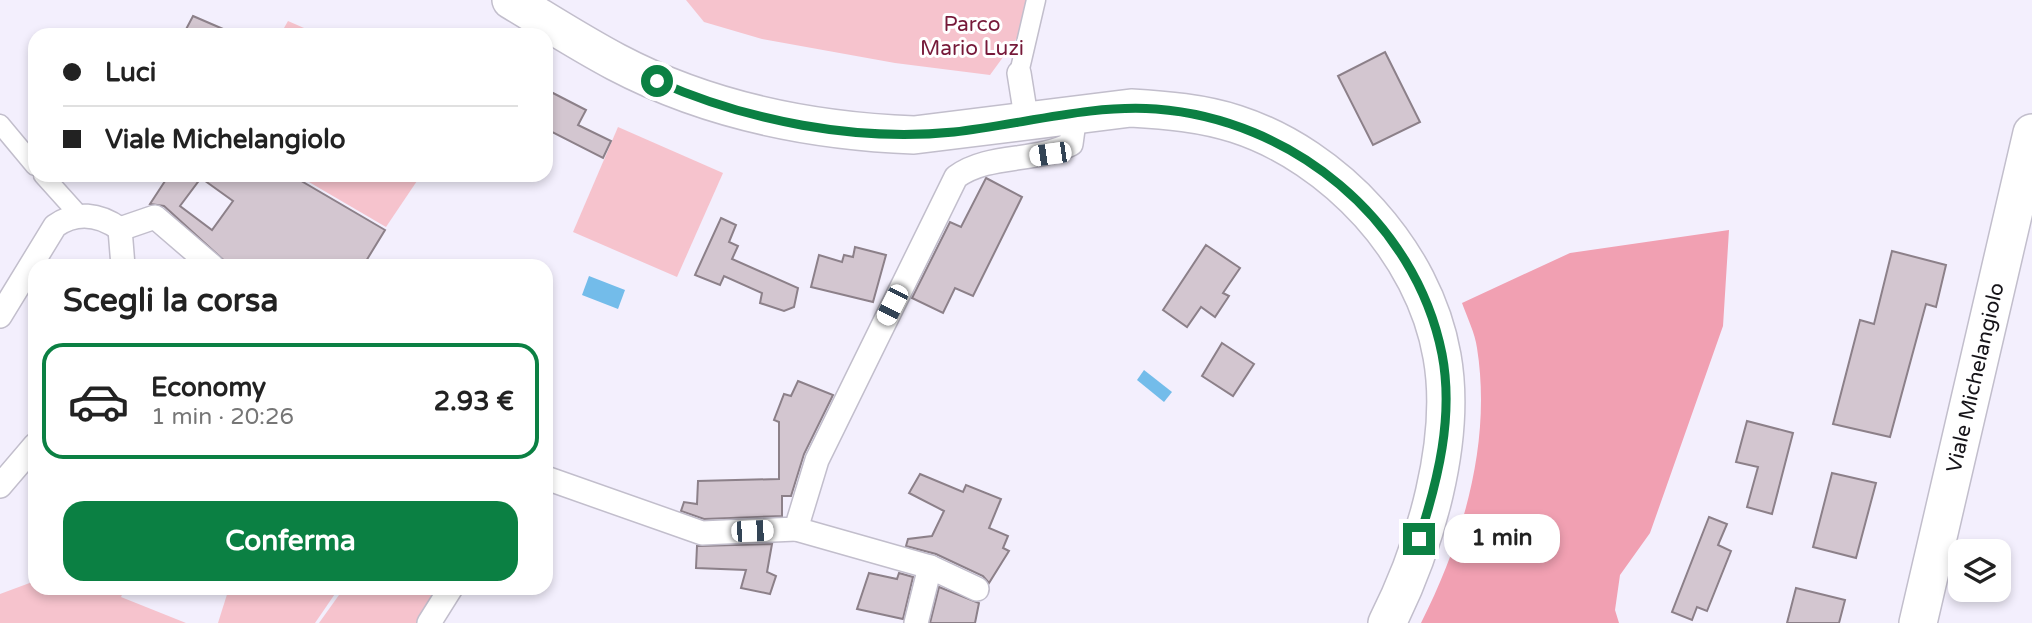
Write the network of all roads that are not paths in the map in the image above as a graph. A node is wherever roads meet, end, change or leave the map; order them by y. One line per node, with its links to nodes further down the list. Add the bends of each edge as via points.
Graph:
1 (511, 0): 5 (main road, via 618,63 677,90 764,116 914,135)
2 (1036, 0): 3 (street)
3 (1019, 73): 5 (street)
4 (1075, 115): 5 (main road); 20 (street, via 1071,144 1050,154 976,165 956,177 817,460); 26 (main road, via 1159,109 1235,123 1265,135 1334,178 1374,218 1408,267 1442,355 1445,419 1433,496)
5 (1027, 123)
6 (0, 124): 8 (street)
7 (2032, 133): 27 (main road, Viale Michelangiolo)
8 (28, 158)
9 (49, 182): 10 (street)
10 (79, 215): 11 (street, via 109,221); 12 (street, via 55,226)
11 (120, 229): 13 (street); 14 (street, via 155,217)
12 (35, 259)
13 (122, 259)
14 (204, 259)
15 (28, 270): 16 (street)
16 (0, 316)
17 (28, 452): 19 (street)
18 (553, 480): 20 (street, via 702,533)
19 (0, 486)
20 (796, 529): 21 (street)
21 (930, 567): 22 (street); 25 (street)
22 (977, 589)
23 (447, 595): 24 (street)
24 (429, 623)
25 (916, 623)
26 (1387, 623)
27 (1918, 623)

